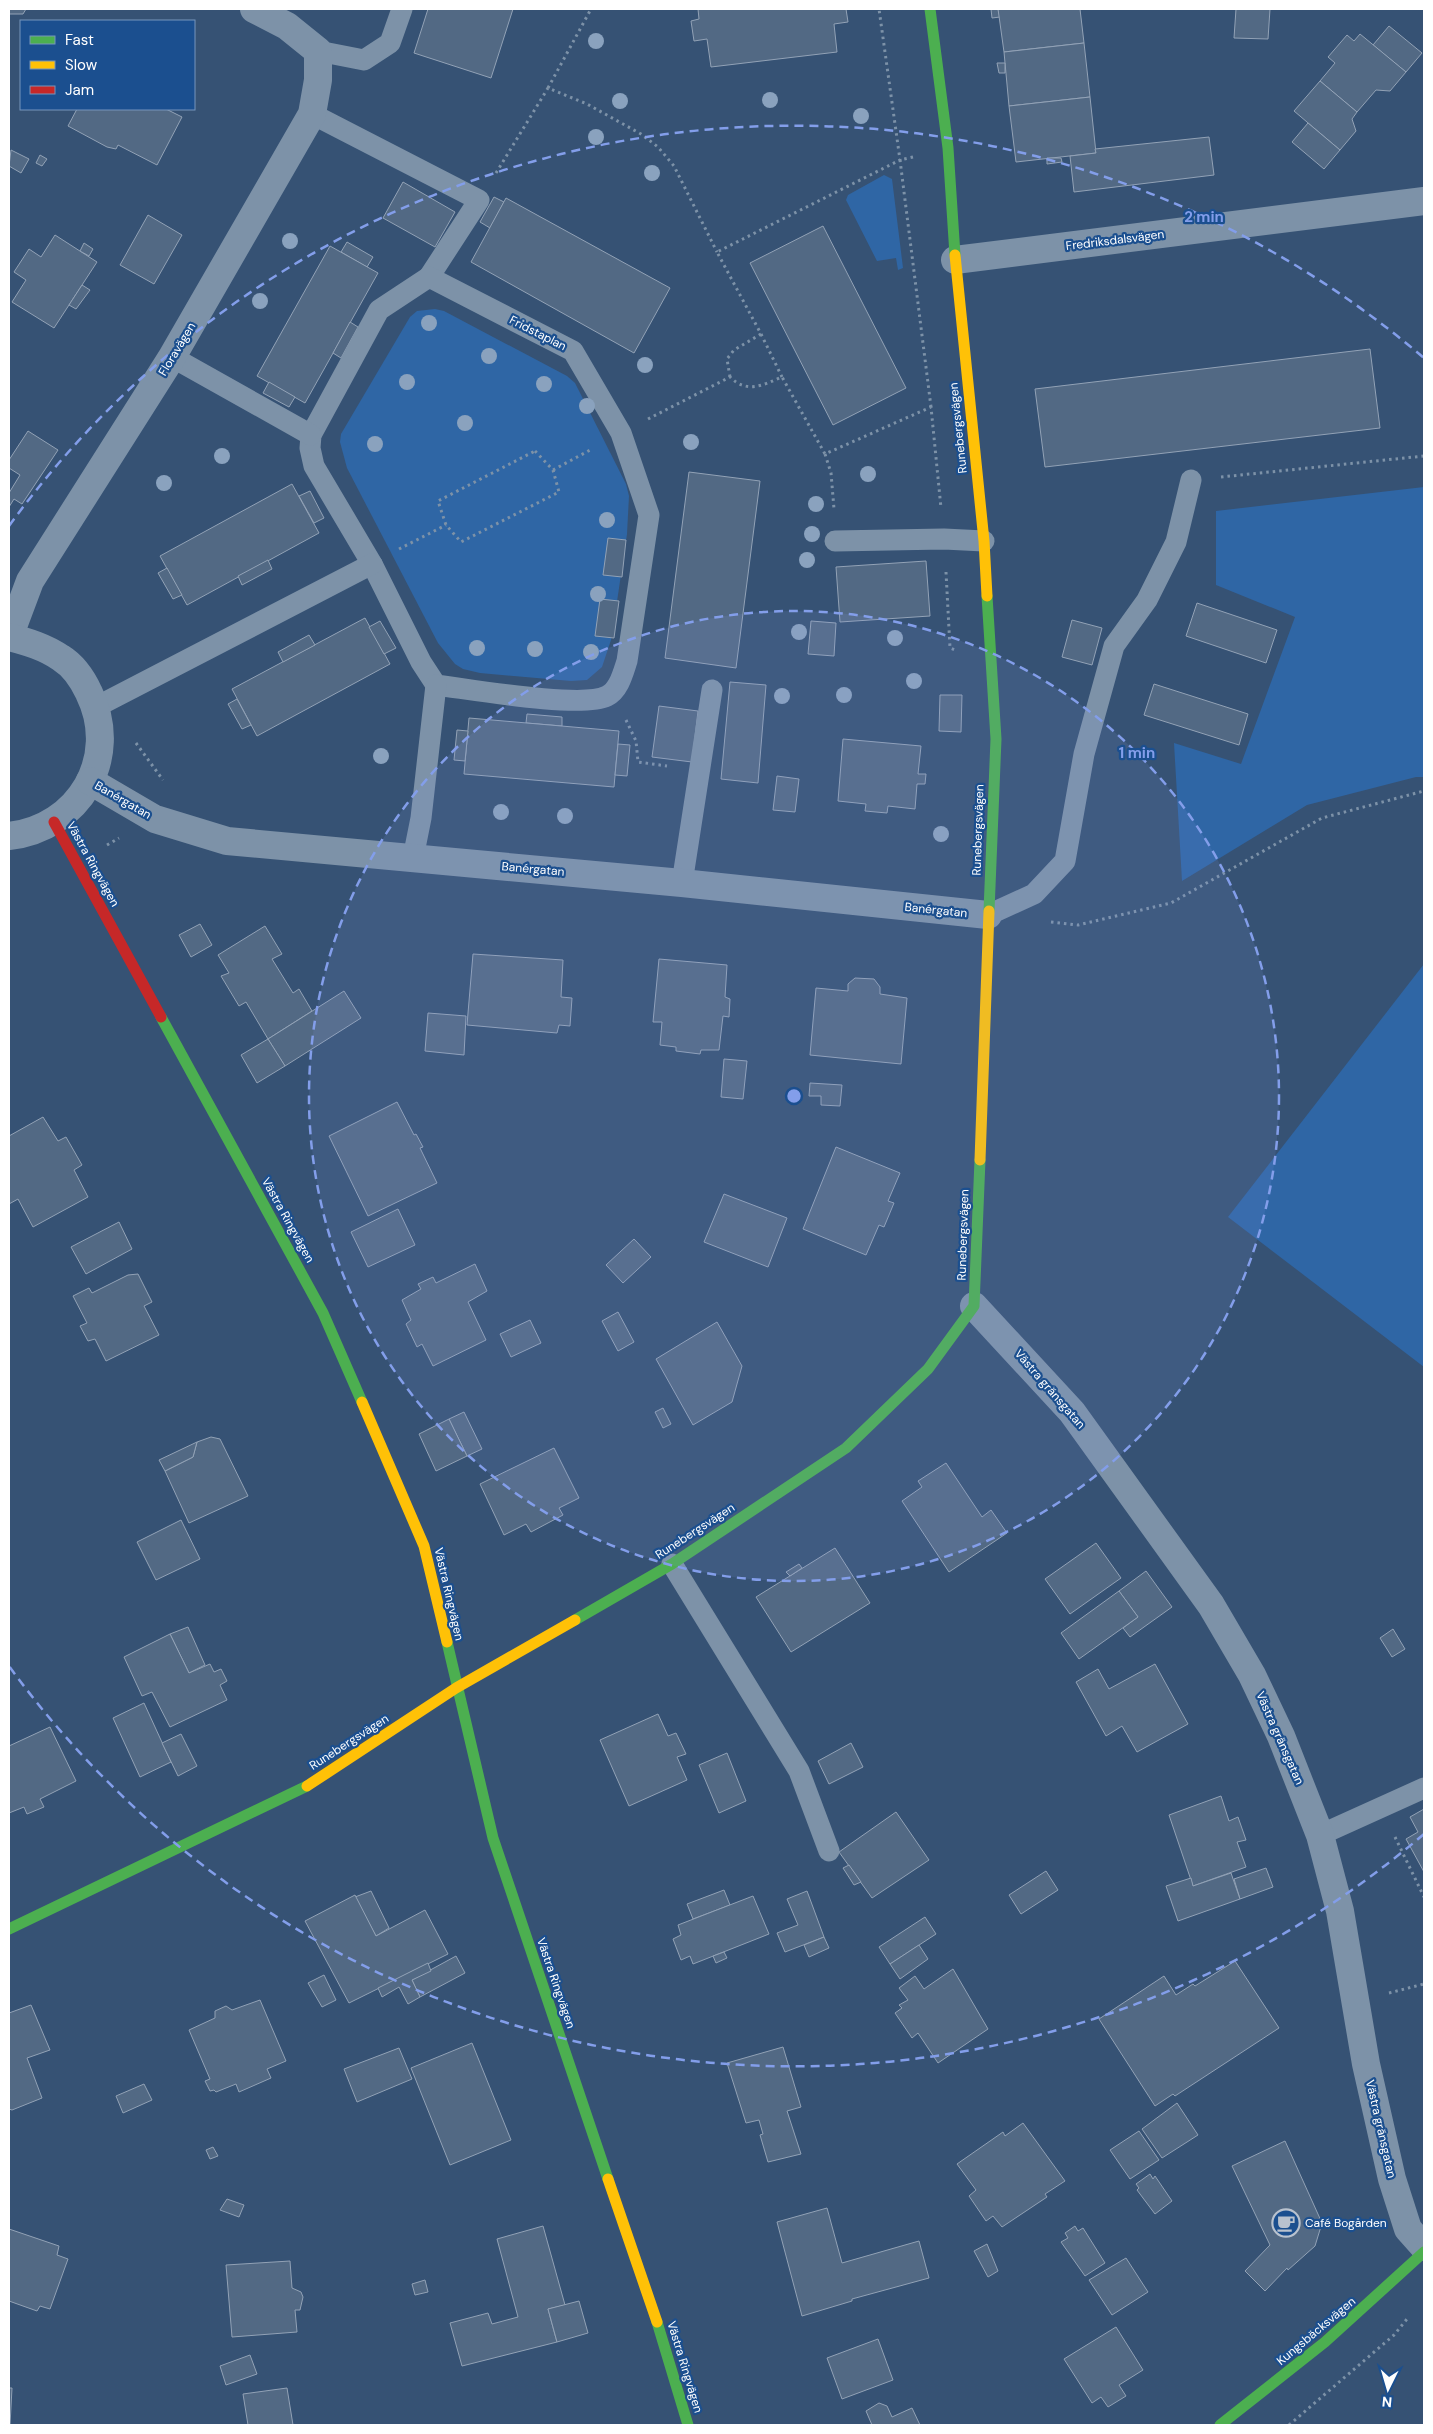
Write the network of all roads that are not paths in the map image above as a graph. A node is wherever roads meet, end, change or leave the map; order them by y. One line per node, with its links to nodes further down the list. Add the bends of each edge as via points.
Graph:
1 (254, 9): 4 (street, via 286,26)
2 (402, 9): 4 (lane, via 390,43 364,60)
3 (930, 9): 7 (street, Runebergsvägen, via 948,148)
4 (318, 51): 5 (street, Floravägen, via 318,80)
5 (312, 114): 8 (lane, via 479,200); 9 (street, Floravägen)
6 (1424, 201): 7 (street, Fredriksdalsvägen)
7 (955, 260): 13 (street, Runebergsvägen)
8 (429, 277): 10 (lane, via 380,310); 16 (lane, Fridstaplan, via 572,351 620,433 649,515 627,661 620,682 607,696 578,702)
9 (172, 357): 10 (lane); 15 (street, Floravägen, via 30,581)
10 (311, 435): 14 (lane, via 314,466)
11 (1191, 480): 24 (lane, via 1176,542 1146,600 1114,646 1084,754 1065,861 1034,894)
12 (835, 540): 13 (lane)
13 (984, 541): 24 (street, Runebergsvägen, via 996,739)
14 (372, 564): 16 (lane, via 421,662); 18 (lane)
15 (9, 637): 18 (street, via 37,644 63,659 83,680)
16 (436, 685): 22 (lane)
17 (712, 690): 23 (lane)
18 (96, 707): 19 (street, via 100,732 98,757)
19 (90, 781): 20 (street, via 75,804); 22 (street, Banérgatan, via 155,819 227,841)
20 (54, 822): 21 (street, via 26,834); 27 (street, Västra Ringvägen, via 323,1314 424,1546)
21 (9, 836)
22 (413, 858): 23 (street, Banérgatan)
23 (682, 883): 24 (street, Banérgatan)
24 (988, 915): 25 (street, Runebergsvägen)
25 (974, 1306): 26 (street, Runebergsvägen, via 928,1369 846,1448); 29 (street, Västra gränsgatan, via 1072,1412 1211,1605 1264,1702 1300,1780)
26 (672, 1564): 27 (street, Runebergsvägen); 30 (lane, via 798,1771)
27 (456, 1688): 31 (street, Runebergsvägen, via 310,1784); 34 (street, Västra Ringvägen, via 493,1838 671,2364)
28 (1424, 1788): 29 (lane)
29 (1320, 1835): 32 (street, Västra gränsgatan, via 1340,1911 1366,2064 1392,2179 1408,2229)
30 (829, 1851)
31 (9, 1929)
32 (1424, 2247)
33 (1424, 2252): 35 (street, Kungsbäcksvägen, via 1348,2324)
34 (688, 2425)
35 (1220, 2425)

